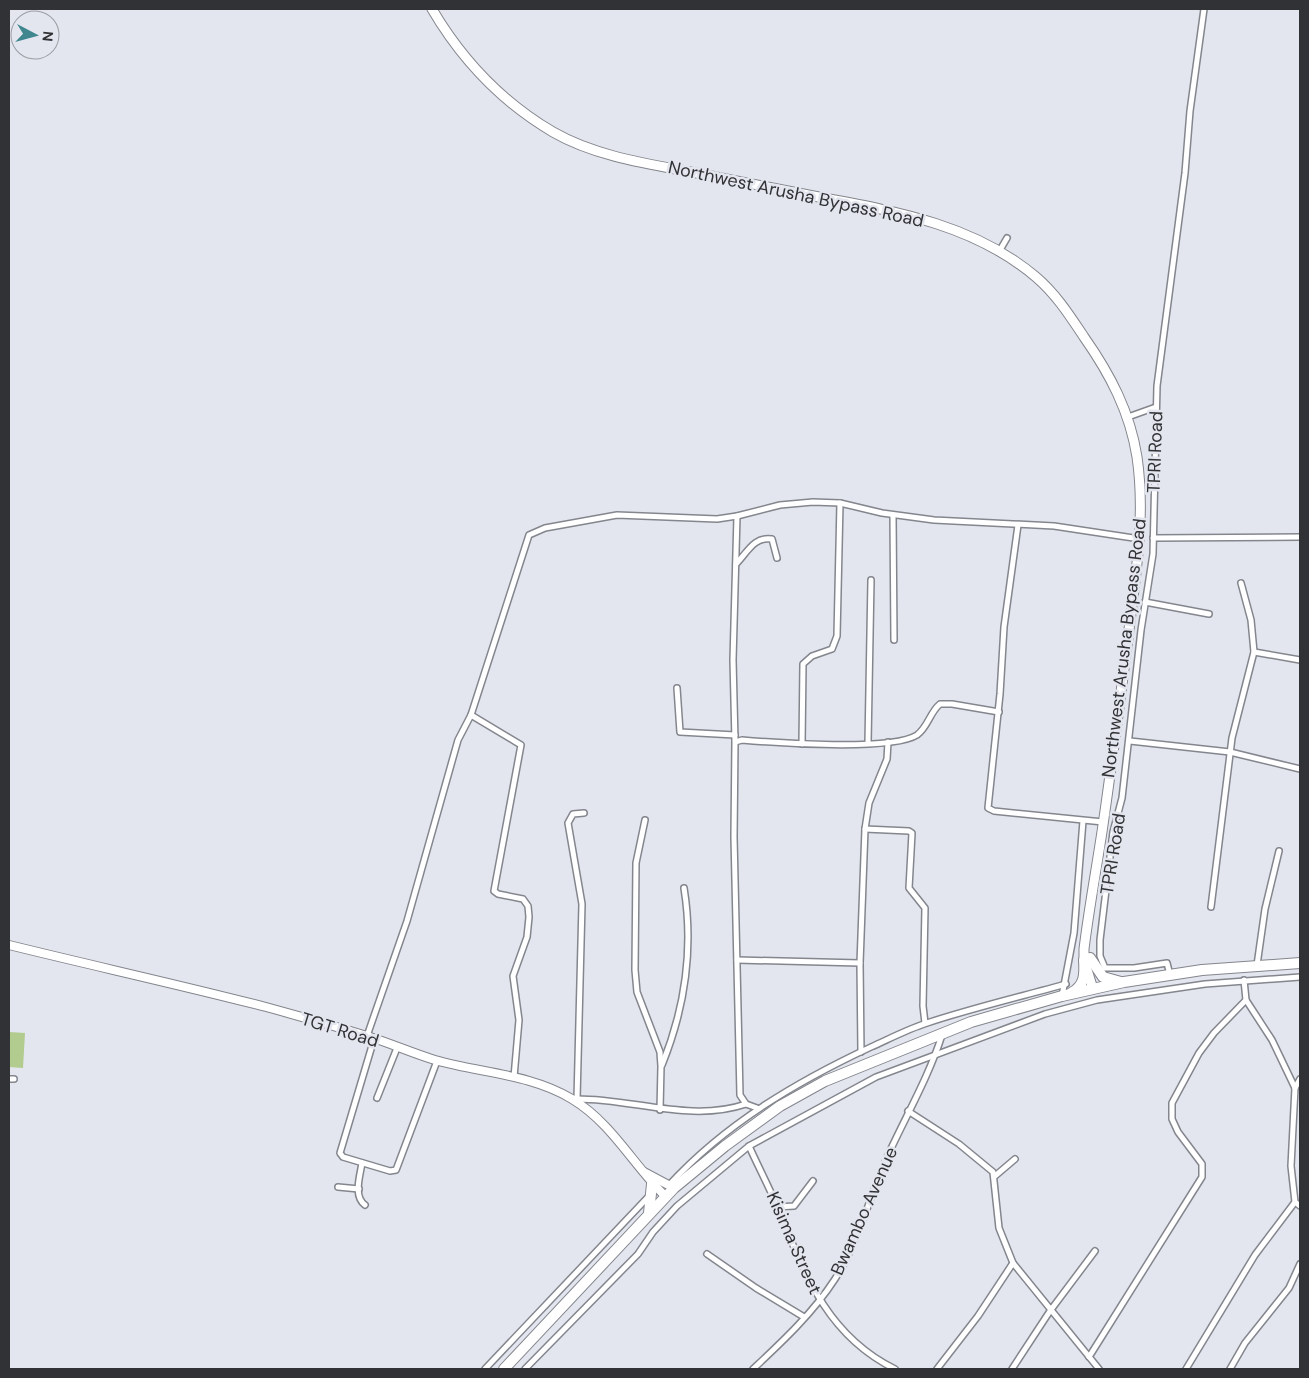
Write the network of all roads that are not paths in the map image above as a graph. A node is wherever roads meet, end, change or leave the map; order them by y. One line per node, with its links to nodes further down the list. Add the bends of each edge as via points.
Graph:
1 (432, 9): 4 (main road, Northwest Arusha Bypass Road, via 458,49 491,86 555,133 638,162 908,214 955,229)
2 (1204, 9): 5 (street, TPRI Road, via 1166,302)
3 (1007, 238): 4 (street)
4 (1000, 250): 6 (main road, Northwest Arusha Bypass Road, via 1038,279 1067,312 1117,389)
5 (1156, 407): 6 (street); 12 (street, TPRI Road)
6 (1128, 418): 13 (main road, Northwest Arusha Bypass Road, via 1137,455)
7 (840, 503): 8 (street); 9 (street, via 795,503); 30 (street, via 835,644 826,653 812,656 803,664)
8 (893, 515): 10 (street); 20 (street)
9 (737, 516): 15 (street); 25 (street, via 717,519 616,515 545,528 529,535)
10 (1018, 525): 13 (street, via 1077,529); 24 (street, via 1004,627)
11 (1300, 537): 12 (street)
12 (1153, 538): 18 (street, TPRI Road)
13 (1140, 539): 36 (main road, Northwest Arusha Bypass Road)
14 (777, 558): 15 (street, via 772,539 768,538 753,543)
15 (735, 564): 26 (street)
16 (871, 580): 29 (street)
17 (1242, 583): 21 (street, via 1251,620)
18 (1145, 602): 19 (street); 27 (street, TPRI Road)
19 (1209, 614)
20 (894, 640)
21 (1254, 652): 22 (street); 31 (street)
22 (1300, 660)
23 (677, 688): 26 (street, via 680,732)
24 (999, 712): 28 (street, via 940,704 916,736); 35 (street, via 988,808)
25 (471, 715): 57 (street, via 458,740 407,921); 63 (street, via 521,744 494,891 523,899 528,906 527,937 513,976 519,1020)
26 (735, 738): 30 (street); 43 (street)
27 (1130, 741): 31 (street); 47 (street, TPRI Road, via 1122,798 1113,832 1100,956 1105,968 1167,963)
28 (888, 742): 29 (street); 37 (street, via 887,760 869,803)
29 (868, 743): 30 (street)
30 (802, 744)
31 (1230, 752): 32 (street); 40 (street)
32 (1300, 769)
33 (584, 813): 67 (street, via 573,814 568,823 582,904)
34 (645, 820): 62 (street, via 636,863 635,970 637,992 656,1038)
35 (1083, 820): 36 (street); 51 (street, via 1074,933)
36 (1103, 822): 42 (main road, Northwest Arusha Bypass Road, via 1088,922)
37 (865, 829): 44 (street); 55 (street, via 912,833 910,888 924,905 926,913)
38 (1280, 851): 46 (street, via 1263,919)
39 (684, 888): 62 (street, via 690,931 682,1001 678,1023)
40 (1211, 908)
41 (9, 945): 57 (street, TGT Road, via 265,1007)
42 (1087, 959): 50 (highway, via 1102,977); 52 (main road, Northwest Arusha Bypass Road); 53 (highway, via 1083,982)
43 (737, 960): 44 (street); 68 (street, via 740,1095)
44 (860, 963): 59 (street)
45 (1300, 963): 46 (highway)
46 (1257, 965): 47 (highway)
47 (1170, 975): 50 (highway)
48 (1300, 977): 49 (street)
49 (1244, 980): 54 (street); 60 (street, via 1159,989 1097,1000 1045,1014)
50 (1124, 982): 52 (highway)
51 (1066, 984): 53 (street); 55 (street)
52 (1096, 989): 53 (highway)
53 (1064, 996): 56 (highway)
54 (1246, 1000): 65 (street, via 1272,1040); 95 (street, via 1204,1046 1172,1102 1172,1119 1202,1164 1202,1177)
55 (924, 1023): 59 (street)
56 (943, 1032): 60 (street, Bwambo Avenue); 79 (highway, via 854,1068 780,1106)
57 (370, 1037): 58 (street, TGT Road); 74 (street, via 340,1154)
58 (397, 1048): 61 (street, TGT Road); 66 (street)
59 (861, 1052): 69 (street)
60 (935, 1056): 71 (street, Bwambo Avenue); 72 (street, via 876,1078)
61 (437, 1061): 63 (street, TGT Road); 74 (street, via 396,1170)
62 (662, 1066): 70 (street)
63 (514, 1076): 67 (street, TGT Road)
64 (1300, 1079): 65 (street)
65 (1295, 1088): 83 (street, via 1291,1166)
66 (377, 1098)
67 (574, 1099): 70 (street, via 610,1100); 75 (street, TGT Road, via 602,1123)
68 (746, 1104): 69 (street); 70 (street, via 723,1110)
69 (757, 1108): 79 (street, via 688,1164)
70 (660, 1110)
71 (908, 1111): 76 (street, via 973,1154); 92 (street, Bwambo Avenue, via 847,1256)
72 (749, 1146): 86 (street, Kisima Street); 98 (street, via 677,1206 638,1254)
73 (1015, 1159): 76 (street)
74 (362, 1163): 80 (street)
75 (640, 1169): 79 (street); 81 (street, TGT Road)
76 (995, 1176): 90 (street, via 999,1228)
77 (813, 1181): 86 (street, via 794,1206)
78 (338, 1187): 80 (street)
79 (671, 1187): 82 (highway)
80 (359, 1188): 84 (street, via 360,1198)
81 (652, 1188): 82 (street, TGT Road); 87 (highway); 96 (street)
82 (666, 1197): 87 (highway)
83 (1295, 1202): 85 (street); 104 (street, via 1254,1255)
84 (366, 1205)
85 (1300, 1206)
86 (777, 1207): 92 (street, Kisima Street)
87 (649, 1212): 97 (highway)
88 (1095, 1251): 93 (street)
89 (707, 1254): 94 (street)
90 (1013, 1263): 93 (street); 101 (street)
91 (1300, 1264): 105 (street, via 1289,1288 1245,1344)
92 (819, 1301): 94 (street, Bwambo Avenue); 100 (street, Kisima Street, via 867,1354)
93 (1050, 1311): 95 (street); 102 (street)
94 (804, 1317): 99 (street, Bwambo Avenue)
95 (1089, 1357): 103 (street)
96 (485, 1369)
97 (504, 1369)
98 (525, 1369)
99 (753, 1369)
100 (895, 1369)
101 (937, 1369)
102 (1012, 1369)
103 (1099, 1369)
104 (1186, 1369)
105 (1230, 1369)

